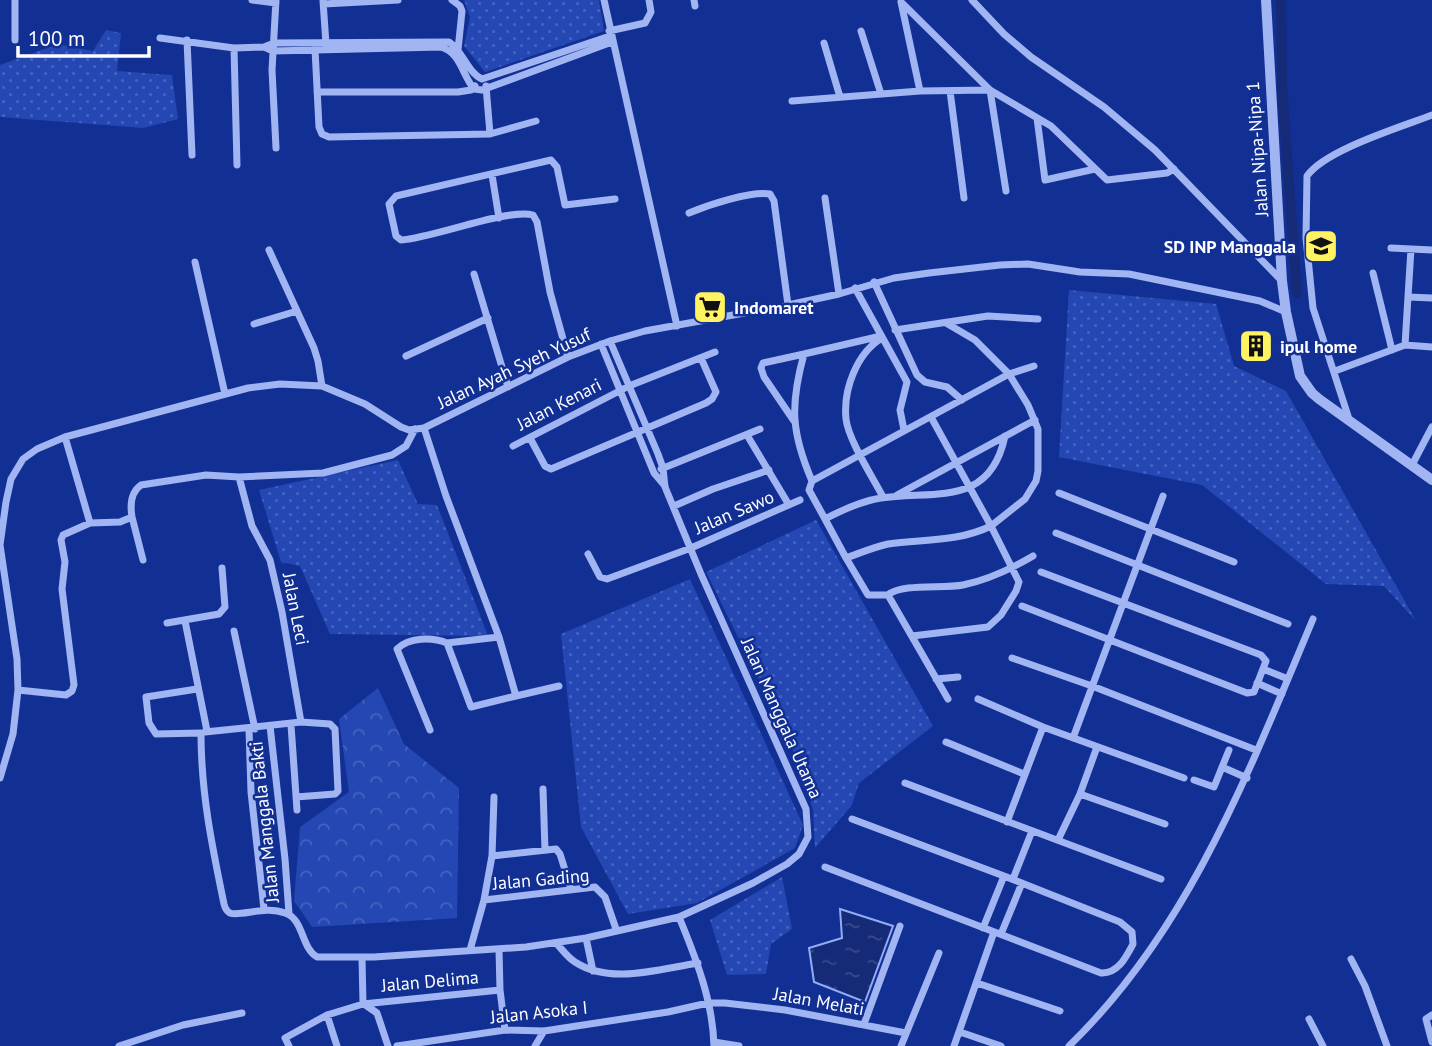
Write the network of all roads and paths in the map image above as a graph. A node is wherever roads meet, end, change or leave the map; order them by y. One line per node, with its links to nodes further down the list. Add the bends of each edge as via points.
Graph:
1 (15, 0): 15 (street)
2 (252, 0): 10 (street)
3 (398, 0): 9 (street)
4 (452, 0): 22 (street, via 462,11)
5 (604, 0): 13 (street)
6 (649, 0): 13 (street, via 648,21)
7 (972, 0): 41 (street, via 1031,57 1104,107)
8 (1266, 0): 56 (street, Jalan Nipa-Nipa 1)
9 (366, 1): 11 (street)
10 (276, 2): 19 (street)
11 (323, 2): 18 (street)
12 (861, 31): 30 (street)
13 (611, 36): 23 (street); 25 (street); 69 (street)
14 (160, 38): 16 (street)
15 (15, 40)
16 (187, 40): 20 (street); 38 (street)
17 (824, 43): 31 (street)
18 (326, 44): 19 (street); 22 (street, via 449,42)
19 (274, 47): 20 (street); 21 (street); 37 (street)
20 (234, 48): 39 (street)
21 (315, 49): 24 (street, via 441,47 457,58); 28 (street)
22 (458, 51): 23 (street)
23 (482, 79): 24 (street); 25 (street)
24 (474, 89): 25 (street); 28 (street)
25 (487, 90): 36 (street)
26 (990, 90): 27 (street); 29 (street, via 901,2); 34 (street); 43 (street)
27 (950, 91): 29 (street); 45 (street)
28 (317, 92): 36 (street, via 319,127 329,137)
29 (920, 92): 30 (street)
30 (881, 94): 31 (street)
31 (841, 97): 32 (street)
32 (792, 101)
33 (1432, 115): 83 (street, via 1348,148 1307,176 1310,289)
34 (1037, 118): 40 (street); 40 (street, via 1045,180)
35 (536, 121): 36 (street)
36 (490, 134)
37 (276, 148)
38 (192, 155)
39 (237, 165)
40 (1095, 169): 41 (street, via 1107,180)
41 (1174, 169): 56 (street)
42 (492, 175): 46 (street, via 551,160 566,205); 48 (street); 48 (street, via 396,196 389,204 401,240)
43 (1006, 191)
44 (825, 198): 59 (street)
45 (964, 198)
46 (615, 199)
47 (689, 212): 62 (street, via 770,194)
48 (499, 218): 80 (street, via 531,214 535,218)
49 (1391, 248): 50 (street)
50 (1411, 249): 52 (street); 60 (street)
51 (269, 250): 63 (street)
52 (1432, 250)
53 (195, 262): 89 (street)
54 (1373, 273): 76 (street)
55 (474, 274): 65 (street)
56 (1282, 281): 64 (street, Jalan Nipa-Nipa 1)
57 (874, 282): 58 (street, Jalan Ayah Syeh Yusuf); 64 (street, Jalan Ayah Syeh Yusuf, via 929,272 1028,264 1139,275 1260,301); 70 (street)
58 (855, 288): 59 (street, Jalan Ayah Syeh Yusuf); 71 (street)
59 (839, 294): 62 (street, Jalan Ayah Syeh Yusuf)
60 (1408, 297): 61 (street); 74 (street)
61 (1432, 299)
62 (788, 305): 69 (street, Jalan Ayah Syeh Yusuf)
63 (297, 311): 68 (street); 85 (street, via 318,361)
64 (1286, 312): 93 (street, Jalan Nipa-Nipa 1, via 1305,385)
65 (488, 318): 79 (street); 86 (street)
66 (1038, 319): 67 (street, via 988,316)
67 (946, 323): 70 (street); 84 (street, via 975,340)
68 (254, 324)
69 (677, 326): 72 (street, Jalan Ayah Syeh Yusuf)
70 (895, 330): 90 (street, via 920,379 947,387)
71 (882, 337): 78 (street); 99 (street, via 907,382 900,410); 106 (street, via 854,371 847,401 848,427)
72 (610, 341): 73 (street, Jalan Ayah Syeh Yusuf); 87 (street, Jalan Manggala Utama)
73 (601, 344): 80 (street, Jalan Ayah Syeh Yusuf); 88 (street)
74 (1405, 345): 75 (street); 76 (street)
75 (1432, 347)
76 (1392, 350): 83 (street)
77 (715, 352): 81 (street, Jalan Kenari)
78 (804, 354): 94 (street, via 794,392); 94 (street, via 763,363 761,368)
79 (406, 356)
80 (568, 357): 86 (street, Jalan Ayah Syeh Yusuf)
81 (701, 358): 87 (street, Jalan Kenari); 95 (street, via 717,394)
82 (1034, 366): 84 (street)
83 (1335, 372): 93 (street)
84 (1009, 374): 90 (street); 92 (street)
85 (322, 386): 89 (street, via 280,384); 97 (street, via 365,404 401,428)
86 (508, 387): 97 (street, Jalan Ayah Syeh Yusuf)
87 (629, 387): 88 (street, Jalan Kenari); 95 (street, Jalan Manggala Utama)
88 (620, 391): 100 (street); 104 (street, Jalan Kenari)
89 (225, 394): 103 (street)
90 (962, 400): 91 (street)
91 (931, 418): 99 (street); 107 (street)
92 (1035, 420): 102 (street); 127 (street, via 1036,481 1026,499)
93 (1349, 420): 108 (street, Jalan Nipa-Nipa 1)
94 (795, 421): 114 (street, via 800,453)
95 (647, 427): 100 (street); 109 (street, Jalan Manggala Utama)
96 (1432, 427): 108 (street)
97 (420, 429): 112 (street, Jalan Ayah Syeh Yusuf, via 392,455 353,467); 149 (street)
98 (760, 429): 101 (street)
99 (904, 430): 106 (street)
100 (637, 431): 104 (street, via 551,469); 111 (street)
101 (747, 435): 109 (street); 110 (street)
102 (1005, 436): 107 (street); 116 (street, via 992,467)
103 (65, 437): 126 (street); 162 (street, via 23,459 11,479 6,502 1,545)
104 (530, 438): 105 (street, Jalan Kenari)
105 (513, 446)
106 (861, 455): 114 (street); 120 (street)
107 (956, 463): 116 (street); 118 (street)
108 (1412, 465): 113 (street, Jalan Nipa-Nipa 1)
109 (663, 468): 111 (street); 115 (street, Jalan Manggala Utama)
110 (769, 470): 122 (street); 123 (street)
111 (654, 473): 115 (street)
112 (239, 477): 124 (street, Jalan Ayah Syeh Yusuf, via 206,475 141,485 132,497); 168 (street, Jalan Leci, via 252,526 270,560)
113 (1432, 480)
114 (813, 481): 125 (street, via 808,490)
115 (665, 487): 123 (street, Jalan Manggala Utama)
116 (971, 487): 118 (street, via 957,493); 127 (street)
117 (1059, 493): 128 (street)
118 (895, 496): 120 (street)
119 (1163, 496): 128 (street)
120 (883, 498): 125 (street)
121 (800, 500): 122 (street, Jalan Sawo)
122 (789, 505): 130 (street, Jalan Sawo)
123 (674, 506): 130 (street, Jalan Manggala Utama)
124 (132, 517): 126 (street); 134 (street)
125 (825, 519): 133 (street)
126 (90, 523): 162 (street, via 61,540 72,691 66,695)
127 (991, 526): 133 (street, via 962,537 880,546); 137 (street)
128 (1151, 529): 135 (street); 136 (street)
129 (1056, 533): 136 (street)
130 (691, 548): 131 (street, Jalan Sawo, via 607,579 600,577); 208 (street, Jalan Manggala Utama, via 798,788 806,809 808,838 787,864)
131 (589, 554)
132 (1033, 556): 137 (street)
133 (846, 558): 140 (street, via 868,595)
134 (143, 560)
135 (1234, 562)
136 (1137, 565): 141 (street); 146 (street)
137 (1013, 567): 140 (street, via 965,585); 148 (street, via 1018,587 993,625)
138 (222, 568): 144 (street, via 223,611)
139 (1041, 572): 141 (street)
140 (888, 595): 148 (street)
141 (1123, 603): 150 (street); 153 (street, via 1261,655 1266,661)
142 (1022, 606): 150 (street)
143 (1313, 619): 156 (street)
144 (185, 621): 145 (street); 161 (street)
145 (167, 623)
146 (1288, 624)
147 (234, 631): 172 (street)
148 (912, 636): 155 (street)
149 (499, 637): 151 (street); 164 (street)
150 (1109, 640): 157 (street, via 1247,693 1254,692); 159 (street)
151 (447, 643): 164 (street, via 471,707); 173 (street, via 435,638 405,642 397,649)
152 (1012, 658): 159 (street)
153 (1263, 669): 156 (street); 157 (street)
154 (958, 677): 155 (street)
155 (936, 679): 166 (street)
156 (1288, 679): 163 (street)
157 (1257, 683): 163 (street)
158 (559, 686): 164 (street)
159 (1092, 686): 175 (street); 179 (street)
160 (145, 688): 165 (street)
161 (197, 689): 165 (street); 174 (street)
162 (18, 690): 182 (street, via 13,734)
163 (1282, 694): 179 (street)
164 (516, 696)
165 (146, 697): 174 (street, via 149,723 156,734)
166 (948, 699)
167 (978, 699): 171 (street)
168 (301, 722): 169 (street); 189 (street, via 330,724 335,729 338,791)
169 (291, 725): 170 (street); 189 (street)
170 (270, 726): 172 (street); 207 (street, Jalan Manggala Bakti)
171 (1043, 727): 175 (street); 181 (street)
172 (252, 729): 174 (street); 206 (street, via 251,792)
173 (429, 730)
174 (204, 732): 206 (street, via 201,774 223,904 233,913)
175 (1073, 738): 177 (street)
176 (946, 742): 181 (street)
177 (1097, 747): 183 (street); 188 (street)
178 (1229, 750): 180 (street)
179 (1256, 750): 184 (street)
180 (1222, 767): 184 (street); 185 (street, via 1214,787)
181 (1024, 774): 193 (street)
182 (0, 778)
183 (1184, 778)
184 (1247, 778): 221 (street, via 1189,890)
185 (1194, 780)
186 (905, 783): 193 (street)
187 (543, 789): 197 (street)
188 (1080, 794): 194 (street); 196 (street)
189 (296, 797): 191 (street)
190 (494, 797): 198 (street)
191 (297, 810)
192 (852, 819): 200 (street)
193 (1007, 822): 195 (street)
194 (1165, 824)
195 (1032, 831): 196 (street); 201 (street)
196 (1058, 840): 202 (street)
197 (545, 850): 198 (street); 204 (street, via 559,851)
198 (492, 856): 205 (street)
199 (825, 867): 210 (street)
200 (1004, 876): 201 (street); 210 (street)
201 (1013, 879): 203 (street)
202 (1161, 880)
203 (1022, 883): 212 (street); 218 (street, via 1120,922 1134,939)
204 (571, 889): 205 (street, Jalan Gading); 211 (street, Jalan Gading, via 600,889)
205 (484, 900): 216 (street)
206 (264, 909): 207 (street)
207 (289, 914): 219 (street, Jalan Manggala Utama, via 313,955)
208 (679, 918): 211 (street, Jalan Manggala Utama); 222 (street)
209 (900, 926): 234 (street)
210 (983, 928): 212 (street)
211 (616, 929): 213 (street, Jalan Manggala Utama)
212 (998, 933): 218 (street, via 1101,973 1113,970); 224 (street)
213 (586, 937): 214 (street, Jalan Manggala Utama); 223 (street)
214 (555, 943): 215 (street, Jalan Manggala Utama); 223 (street, via 572,960)
215 (499, 949): 216 (street, Jalan Manggala Utama); 225 (street)
216 (470, 950): 219 (street, Jalan Manggala Utama)
217 (939, 953): 238 (street)
218 (1128, 953): 221 (street)
219 (362, 958): 228 (street)
220 (1351, 959): 253 (street)
221 (1144, 961): 251 (street)
222 (698, 963): 223 (street, via 615,974); 226 (street)
223 (593, 971)
224 (977, 982): 229 (street); 237 (street)
225 (500, 990): 228 (street, Jalan Delima); 235 (street)
226 (708, 1003): 227 (street, Jalan Asoka I); 236 (street, Jalan Asoka I); 240 (street)
227 (725, 1003): 234 (street, Jalan Melati)
228 (363, 1004): 231 (street, Jalan Delima); 244 (street, via 377,1013)
229 (1060, 1011)
230 (242, 1013): 241 (street, via 183,1025)
231 (327, 1015): 242 (street, Jalan Delima, via 285,1038); 243 (street)
232 (1432, 1015): 239 (street, via 1426,1023)
233 (1309, 1019): 252 (street)
234 (864, 1024): 238 (street, Jalan Melati)
235 (505, 1030): 236 (street, Jalan Asoka I); 245 (street, Jalan Asoka I)
236 (544, 1031): 246 (street)
237 (960, 1032): 249 (street); 250 (street)
238 (906, 1033): 248 (street)
239 (1432, 1042)
240 (714, 1044): 247 (street)
241 (119, 1046)
242 (289, 1046)
243 (337, 1046)
244 (388, 1046)
245 (397, 1046)
246 (535, 1046)
247 (739, 1046)
248 (901, 1046)
249 (954, 1046)
250 (1001, 1046)
251 (1069, 1046)
252 (1323, 1046)
253 (1387, 1046)

